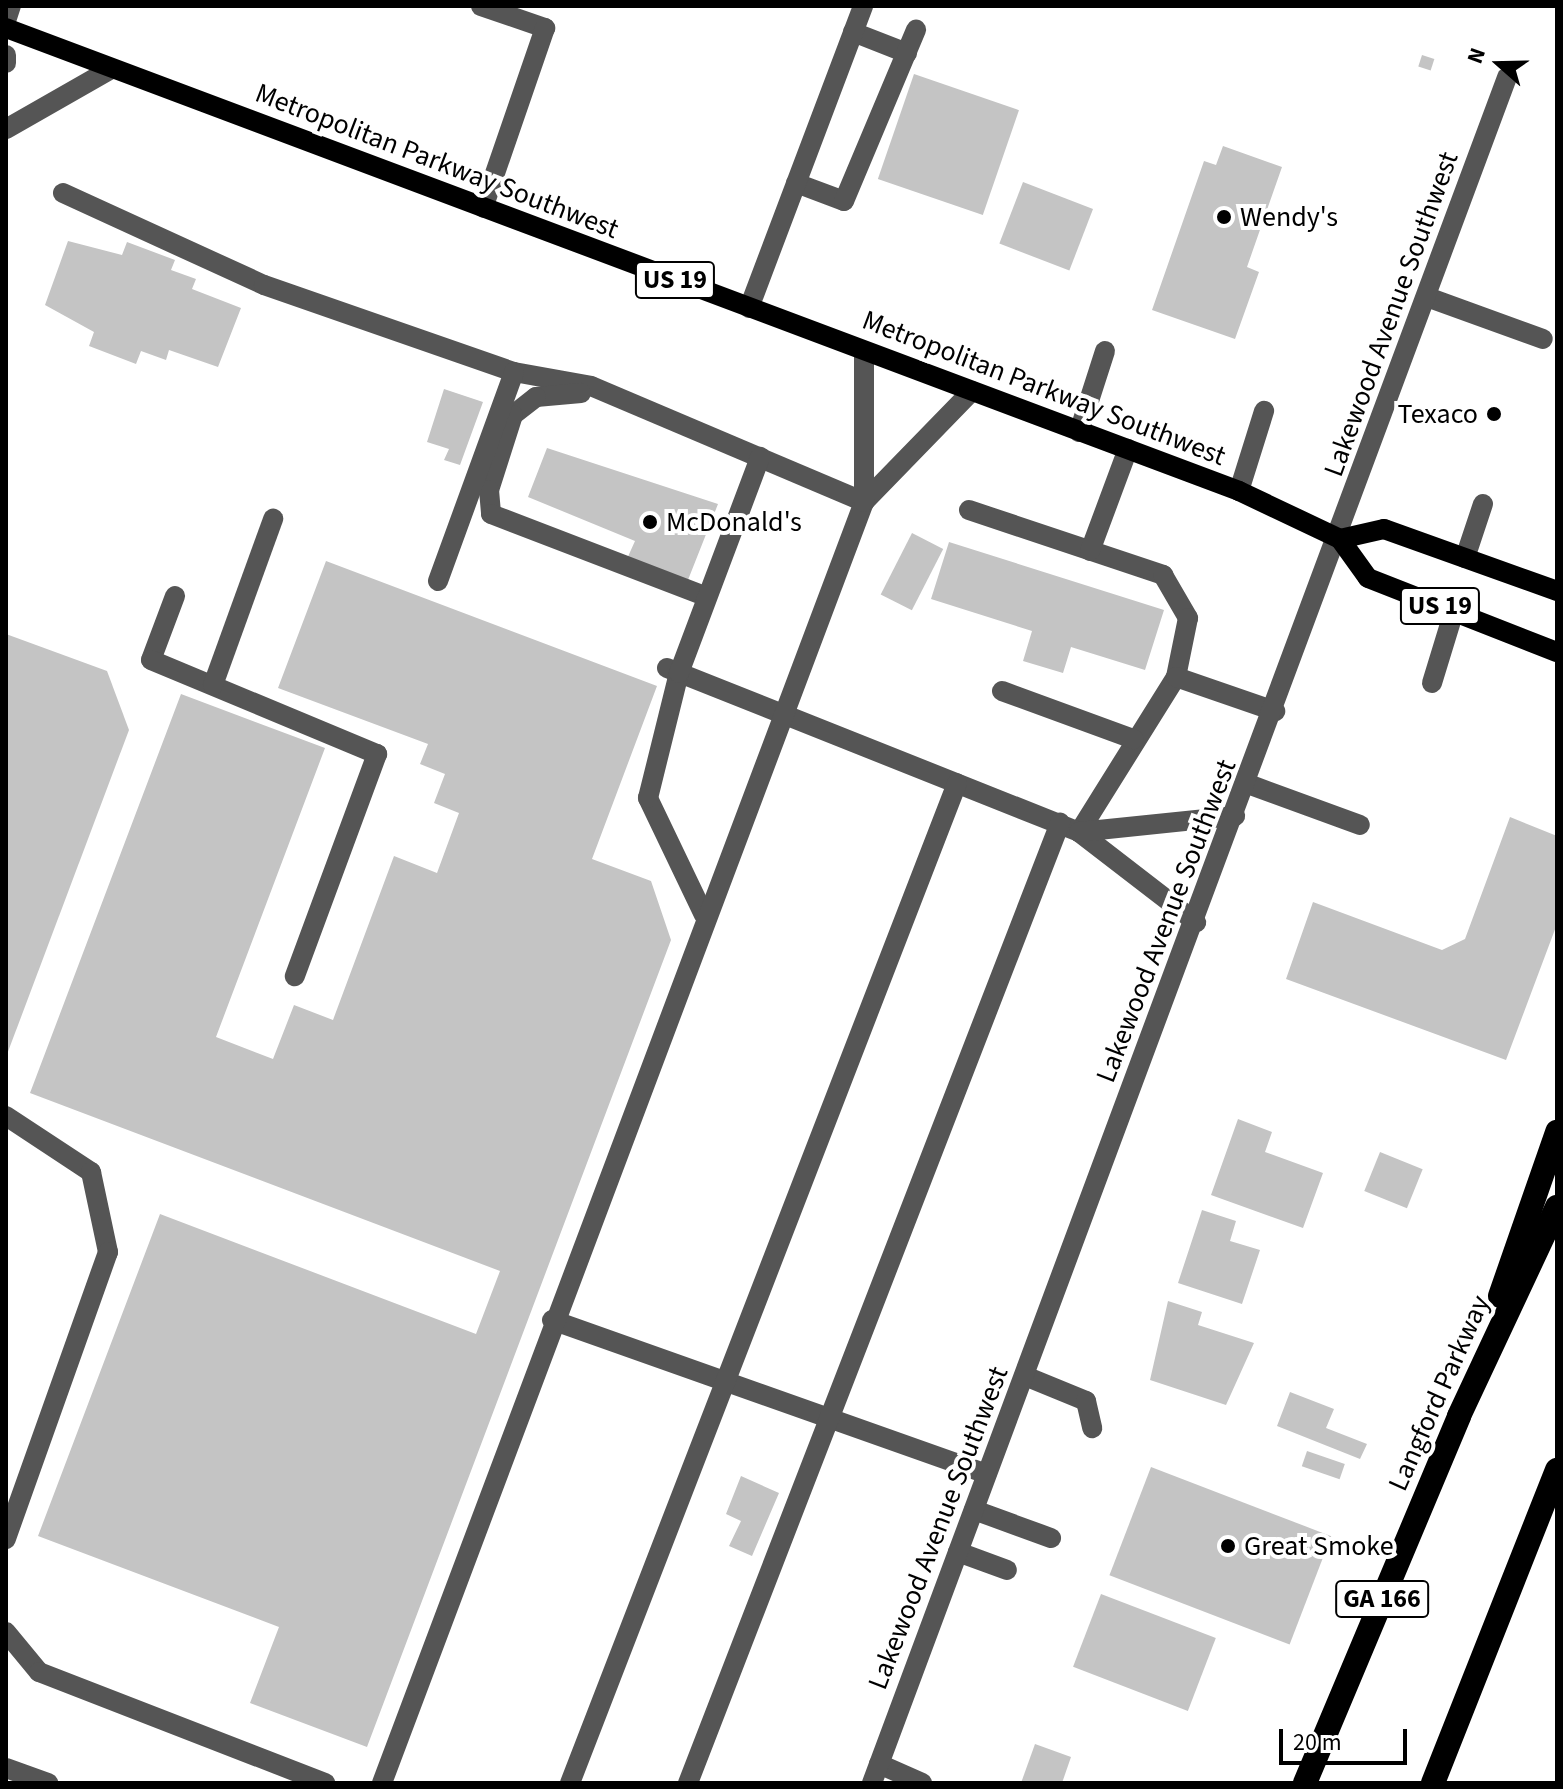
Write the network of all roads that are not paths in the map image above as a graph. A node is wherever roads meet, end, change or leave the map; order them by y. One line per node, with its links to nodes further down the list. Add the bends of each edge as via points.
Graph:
1 (11, 6): 4 (street)
2 (481, 6): 16 (street, via 545,28)
3 (863, 6): 7 (street)
4 (6, 21)
5 (6, 28): 11 (main road, Metropolitan Parkway Southwest / US 19)
6 (916, 30): 8 (street)
7 (853, 32): 8 (street); 14 (street)
8 (907, 53): 14 (street, via 844,201)
9 (6, 55): 10 (street)
10 (6, 63)
11 (111, 69): 13 (street); 16 (main road, Metropolitan Parkway Southwest / US 19)
12 (1507, 77): 17 (street, Lakewood Avenue Southwest)
13 (6, 129)
14 (796, 183): 18 (street)
15 (63, 193): 22 (street, via 264,285)
16 (483, 208): 18 (main road, Metropolitan Parkway Southwest / US 19)
17 (1427, 297): 19 (street); 34 (street, Lakewood Avenue Southwest)
18 (749, 308): 20 (main road, Metropolitan Parkway Southwest / US 19)
19 (1543, 339)
20 (864, 351): 23 (main road, Metropolitan Parkway Southwest / US 19); 30 (street)
21 (1105, 351): 26 (street)
22 (514, 372): 24 (street); 37 (street)
23 (972, 391): 26 (main road, Metropolitan Parkway Southwest / US 19); 30 (street)
24 (609, 394): 28 (street); 40 (street, via 536,397 513,415 489,490 491,514)
25 (1264, 411): 29 (street)
26 (1079, 432): 27 (main road, Metropolitan Parkway Southwest / US 19)
27 (1128, 449): 29 (main road, Metropolitan Parkway Southwest / US 19); 35 (street)
28 (760, 457): 30 (street); 40 (street)
29 (1239, 491): 34 (main road, Metropolitan Parkway Southwest / US 19)
30 (864, 502): 49 (street)
31 (1483, 504): 36 (street)
32 (969, 510): 35 (street)
33 (273, 519): 46 (street)
34 (1340, 539): 36 (main road, US 19, via 1384,529); 41 (main road, Metropolitan Parkway Southwest / US 19, via 1368,578); 48 (street, Lakewood Avenue Southwest)
35 (1090, 551): 44 (street, via 1163,575 1188,618)
36 (1465, 558): 38 (main road, US 19)
37 (438, 581)
38 (1557, 591)
39 (175, 596): 46 (street, via 151,660)
40 (707, 597): 43 (street)
41 (1454, 611): 42 (main road, Metropolitan Parkway Southwest / US 19); 45 (street)
42 (1557, 652)
43 (673, 671): 49 (street); 56 (street, via 648,798)
44 (1176, 677): 48 (street); 50 (street)
45 (1432, 683)
46 (213, 685): 58 (street, via 377,754)
47 (1002, 691): 50 (street)
48 (1275, 711): 52 (street, Lakewood Avenue Southwest)
49 (781, 714): 51 (street); 56 (street)
50 (1133, 739): 55 (street)
51 (957, 783): 55 (street); 64 (street)
52 (1248, 784): 53 (street, Lakewood Avenue Southwest); 54 (street)
53 (1235, 816): 55 (street); 57 (street, Lakewood Avenue Southwest)
54 (1360, 825)
55 (1069, 827): 57 (street); 66 (street)
56 (704, 915): 62 (street)
57 (1196, 922): 63 (street, Lakewood Avenue Southwest)
58 (295, 976)
59 (6, 1116): 72 (street, via 91,1172 108,1252)
60 (1557, 1132): 65 (highway)
61 (1557, 1207): 65 (highway, Langford Parkway / GA 166)
62 (552, 1320): 64 (street); 80 (street)
63 (1025, 1376): 67 (street, via 1086,1401); 69 (street, Lakewood Avenue Southwest)
64 (728, 1382): 66 (street); 81 (street)
65 (1459, 1416): 84 (highway, Langford Parkway / GA 166)
66 (828, 1417): 69 (street); 82 (street)
67 (1092, 1428)
68 (1557, 1470): 85 (highway)
69 (987, 1474): 70 (street, Lakewood Avenue Southwest)
70 (974, 1510): 71 (street); 73 (street, Lakewood Avenue Southwest)
71 (1051, 1538)
72 (6, 1539)
73 (958, 1552): 74 (street); 77 (street, Lakewood Avenue Southwest)
74 (1007, 1570)
75 (6, 1632): 79 (street, via 39,1672)
76 (6, 1768): 78 (street)
77 (875, 1774): 83 (street)
78 (48, 1783)
79 (325, 1783)
80 (382, 1783)
81 (570, 1783)
82 (688, 1783)
83 (922, 1783)
84 (1305, 1783)
85 (1433, 1783)

